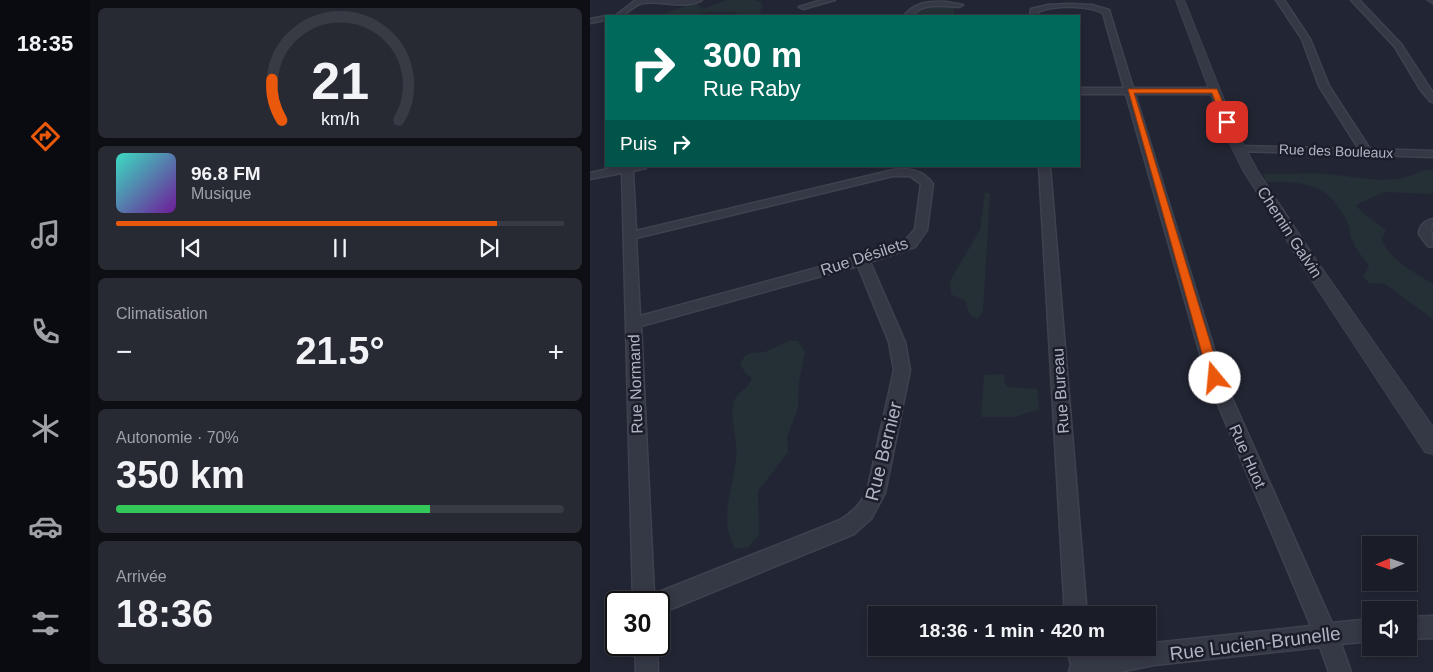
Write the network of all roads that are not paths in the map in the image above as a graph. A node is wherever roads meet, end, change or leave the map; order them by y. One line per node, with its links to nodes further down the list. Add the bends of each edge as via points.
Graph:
1 (641, 0): 2 (street); 10 (street)
2 (698, 0)
3 (797, 0): 9 (street)
4 (831, 0): 9 (street)
5 (1180, 0): 19 (street, Chemin Galvin)
6 (1280, 0): 22 (street, via 1309,44 1324,86)
7 (1355, 0): 20 (street, via 1398,46)
8 (960, 2): 12 (street, via 920,6); 13 (street)
9 (803, 7): 11 (street)
10 (620, 15)
11 (810, 15)
12 (909, 15)
13 (957, 15)
14 (1034, 15): 18 (street, Rue Huot, via 1034,11 1043,7 1104,10)
15 (605, 18): 16 (street)
16 (590, 21)
17 (1080, 91): 18 (street)
18 (1130, 91): 19 (street); 39 (street, Rue Huot, via 1215,378)
19 (1214, 91): 21 (street, Chemin Galvin)
20 (1433, 99)
21 (1239, 149): 22 (street, Rue des Bouleaux); 32 (street, Chemin Galvin, via 1300,249)
22 (1366, 152): 23 (street, Rue des Bouleaux)
23 (1433, 154)
24 (632, 167): 26 (street); 28 (street, Rue Normand)
25 (1044, 167): 35 (street, Rue Bureau)
26 (590, 176)
27 (1433, 224): 29 (street, via 1425,229)
28 (630, 236): 30 (street, Rue Désilets, via 886,174 902,171 922,176 927,184 921,230 916,239 902,248); 31 (street, Rue Normand)
29 (1433, 243)
30 (862, 260): 31 (street, Rue Désilets); 34 (street, Rue Bernier, via 892,327 902,370 876,493 869,509 847,527)
31 (633, 323): 33 (street, Rue Normand)
32 (1433, 446)
33 (644, 591)
34 (670, 599)
35 (1075, 606)
36 (1433, 627): 37 (street)
37 (1417, 628)
38 (1362, 631): 39 (street, Rue Lucien-Brunelle)
39 (1326, 634): 42 (street, Rue Lucien-Brunelle, via 1154,654); 44 (street, Rue Huot)
40 (646, 656): 43 (street)
41 (1079, 656): 42 (street)
42 (1082, 671)
43 (647, 672)
44 (1340, 672)

